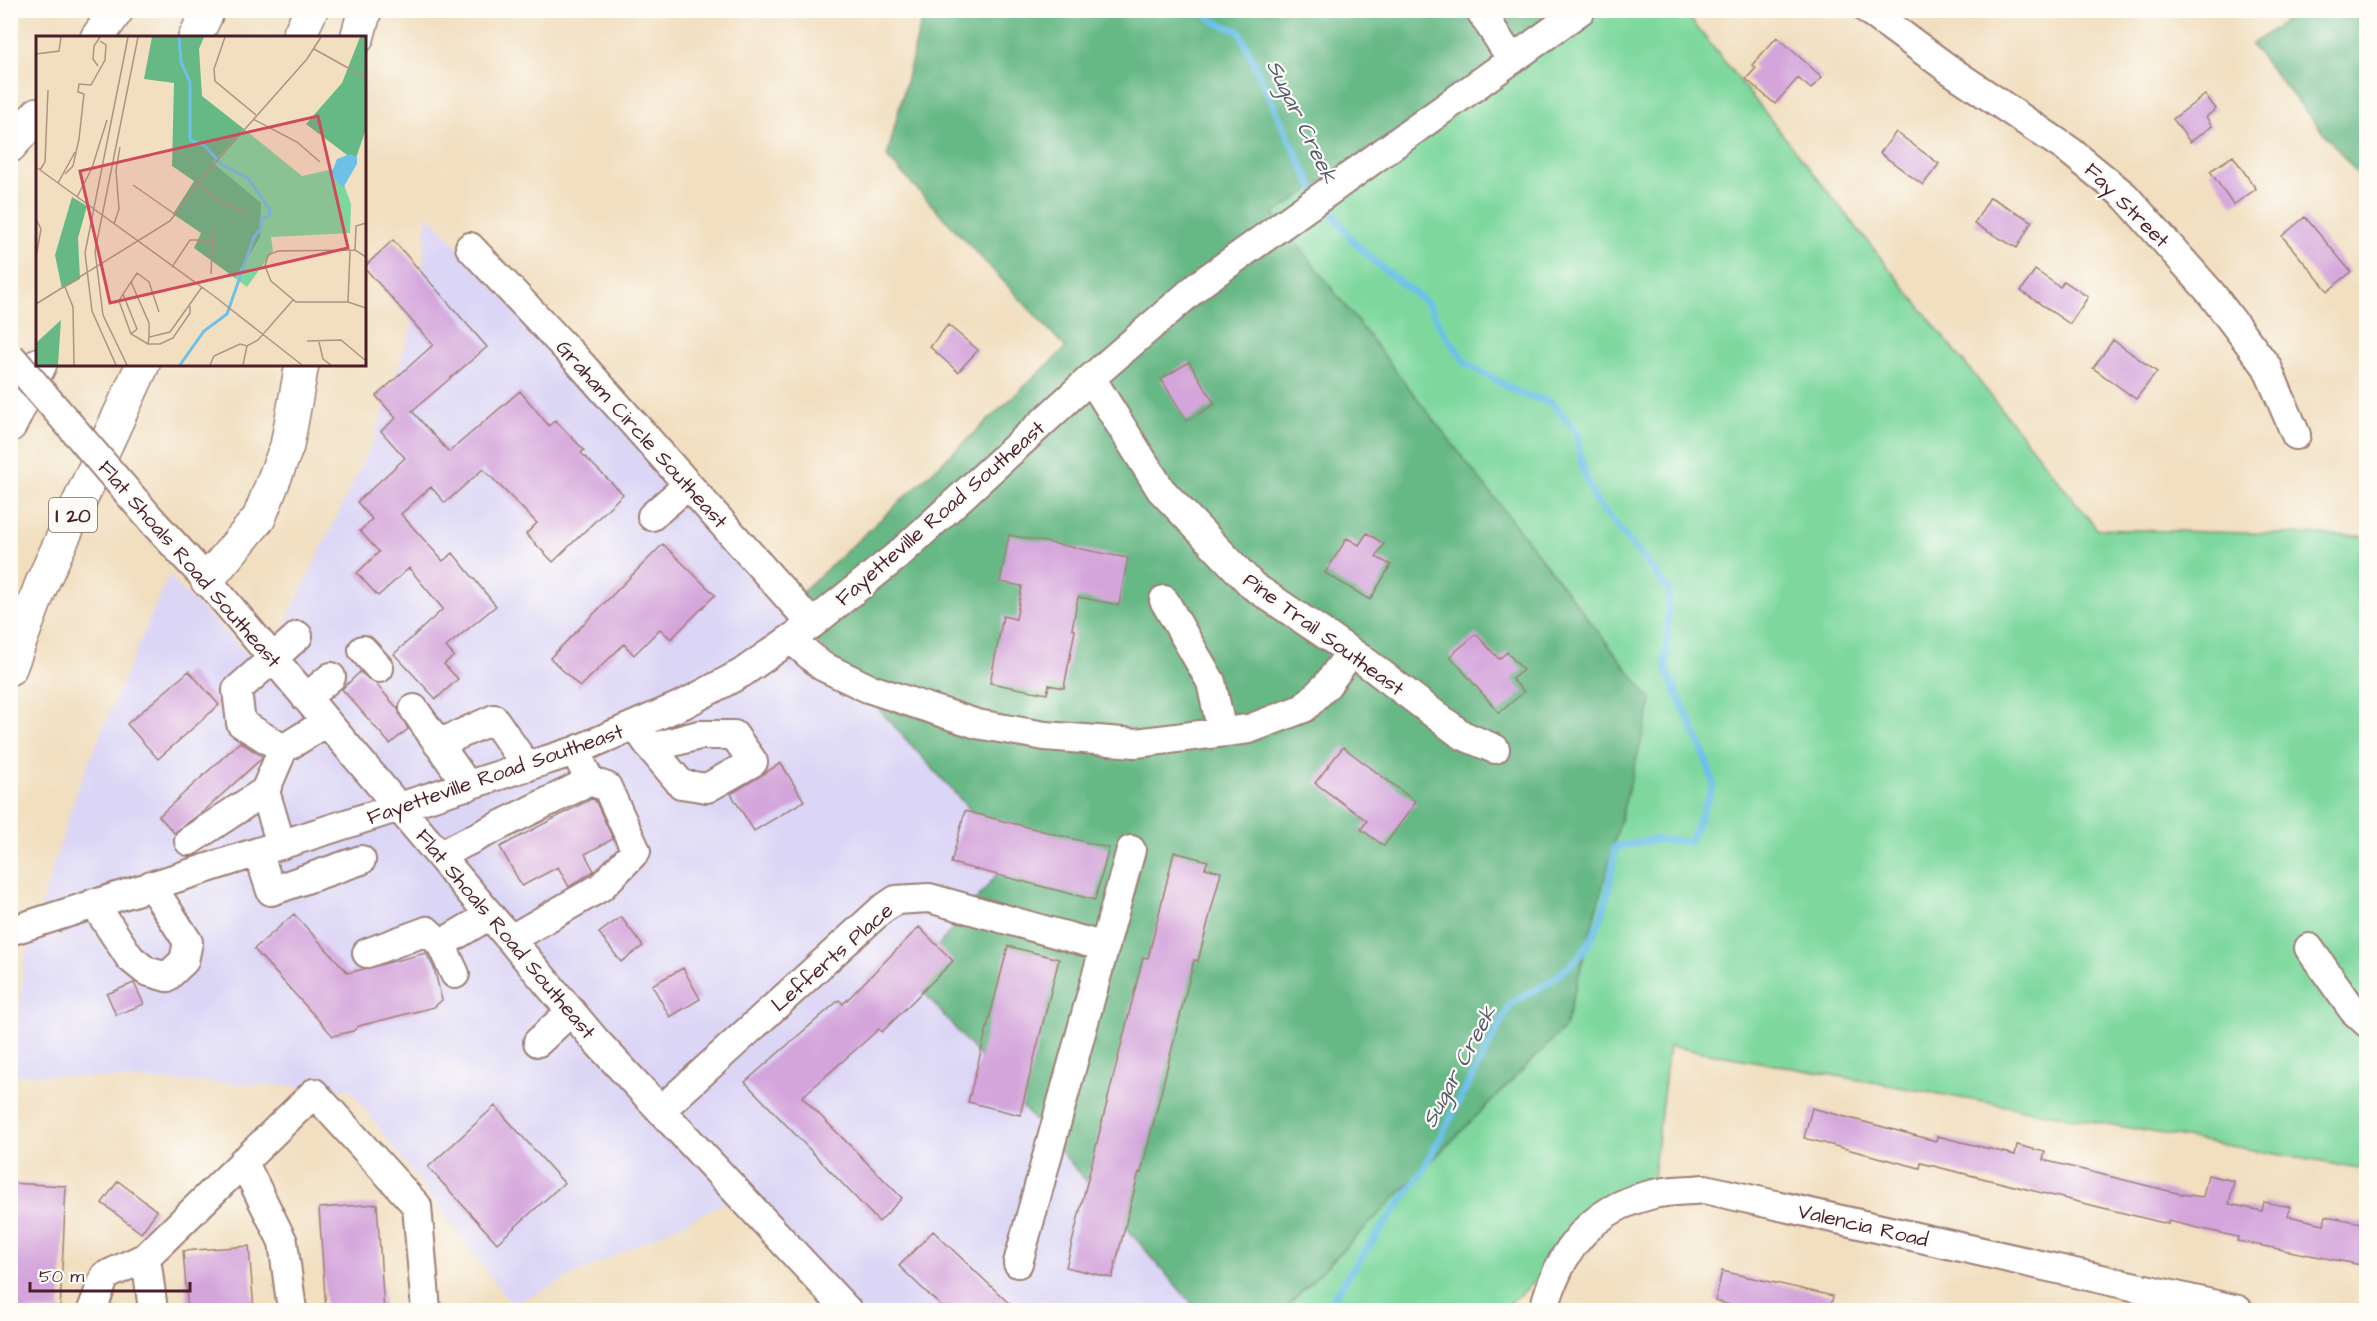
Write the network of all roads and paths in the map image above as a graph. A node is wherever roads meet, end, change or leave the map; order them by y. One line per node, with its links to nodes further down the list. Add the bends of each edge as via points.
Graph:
1 (117, 10): 8 (highway)
2 (208, 10): 9 (highway)
3 (311, 10): 10 (highway)
4 (365, 10): 11 (highway)
5 (1480, 10): 12 (street)
6 (1581, 10): 12 (street, Fayetteville Road Southeast)
7 (1868, 10): 22 (street, Fay Street, via 2070,151 2125,196 2210,292 2267,367)
8 (98, 36)
9 (196, 36)
10 (299, 36)
11 (358, 36)
12 (1512, 60): 20 (street, Fayetteville Road Southeast, via 1200,285)
13 (36, 116): 14 (highway)
14 (10, 146)
15 (470, 247): 23 (street, Graham Circle Southeast)
16 (10, 356): 25 (street, Flat Shoals Road Southeast, bridge)
17 (39, 366): 21 (highway)
18 (142, 366): 31 (highway, I 20, via 42,583)
19 (302, 366): 25 (highway, via 287,446 259,518)
20 (1091, 378): 27 (street, Fayetteville Road Southeast, via 898,555); 29 (street, Pine Trail Southeast, via 1161,490 1253,586)
21 (10, 425)
22 (2295, 435)
23 (688, 485): 24 (street); 27 (street, Graham Circle Southeast)
24 (652, 516)
25 (207, 580): 30 (street, Flat Shoals Road Southeast)
26 (1164, 600): 37 (street, via 1211,682)
27 (801, 631): 36 (street, Fayetteville Road Southeast, via 742,673); 37 (street, Graham Circle Southeast, via 822,666 868,688 977,724 1045,736 1136,743)
28 (298, 636): 30 (street)
29 (1351, 652): 37 (street, Graham Circle Southeast, via 1328,685 1304,708 1249,729); 41 (street, Pine Trail Southeast, via 1462,735)
30 (273, 658): 33 (street, Flat Shoals Road Southeast); 40 (street, via 237,690 241,723)
31 (10, 668)
32 (331, 678): 33 (street)
33 (306, 698): 35 (street, Flat Shoals Road Southeast)
34 (414, 710): 38 (street)
35 (327, 722): 40 (street); 47 (street, Flat Shoals Road Southeast)
36 (635, 725): 39 (street); 42 (street, Fayetteville Road Southeast)
37 (1222, 732)
38 (438, 744): 43 (street, via 494,719); 45 (street)
39 (651, 748)
40 (283, 749): 46 (street)
41 (1495, 749)
42 (575, 751): 43 (street, Fayetteville Road Southeast); 44 (street)
43 (527, 767): 45 (street, Fayetteville Road Southeast)
44 (590, 781): 50 (street); 58 (street, via 607,787 636,851 601,887)
45 (468, 786): 47 (street, Fayetteville Road Southeast)
46 (265, 790): 48 (street); 52 (street, via 186,836)
47 (400, 808): 48 (street, Fayetteville Road Southeast); 50 (street, Flat Shoals Road Southeast)
48 (270, 849): 51 (street, via 271,891); 52 (street, Fayetteville Road Southeast)
49 (1131, 850): 59 (street)
50 (440, 855): 55 (street, Flat Shoals Road Southeast)
51 (361, 860)
52 (204, 869): 53 (street, Fayetteville Road Southeast)
53 (152, 885): 54 (street, Fayetteville Road Southeast); 54 (street, via 188,942 184,961 167,976 146,971 130,958)
54 (94, 903): 56 (street, Fayetteville Road Southeast)
55 (490, 915): 57 (street); 58 (street, Flat Shoals Road Southeast)
56 (13, 930)
57 (434, 938): 61 (street); 62 (street)
58 (511, 939): 63 (street, Flat Shoals Road Southeast)
59 (1105, 947): 66 (street, Lefferts Place, via 929,898 896,900); 69 (street)
60 (2309, 948): 64 (street, via 2353,1010)
61 (367, 953)
62 (455, 974)
63 (571, 1011): 65 (street); 66 (street, Flat Shoals Road Southeast)
64 (2367, 1022)
65 (538, 1042)
66 (661, 1110): 74 (street, Flat Shoals Road Southeast)
67 (243, 1161): 68 (street); 72 (street, via 283,1242); 73 (street, via 314,1093 417,1206)
68 (146, 1257): 70 (street, via 105,1276); 71 (street)
69 (1018, 1263)
70 (92, 1311)
71 (153, 1311)
72 (292, 1311)
73 (426, 1311)
74 (848, 1311)
75 (1544, 1311): 76 (street, Valencia Road, via 1560,1267 1577,1236 1603,1213 1650,1195 1705,1189)
76 (2238, 1311)

